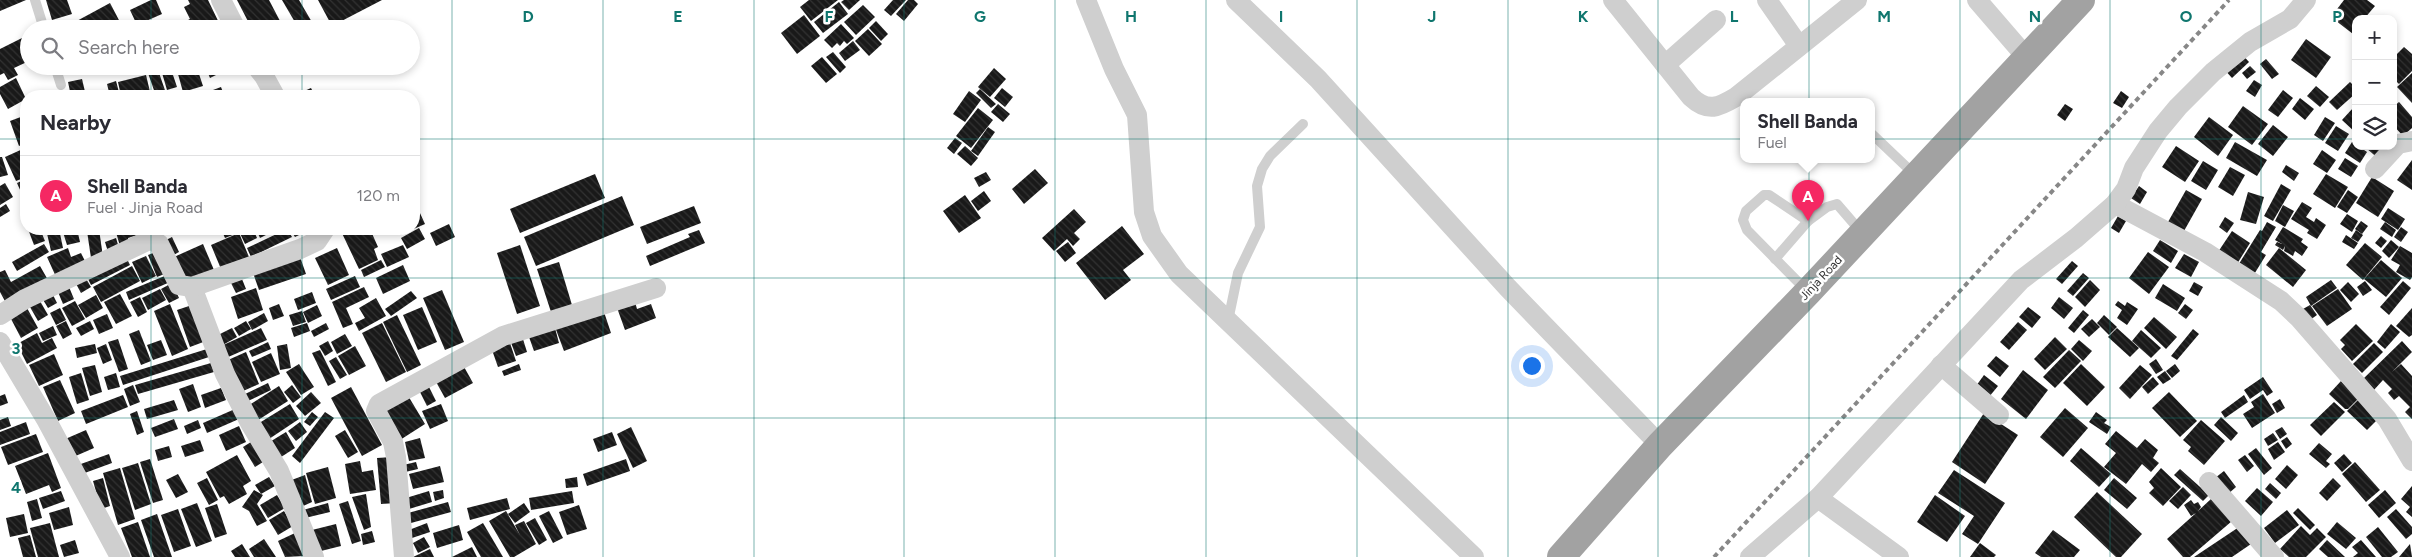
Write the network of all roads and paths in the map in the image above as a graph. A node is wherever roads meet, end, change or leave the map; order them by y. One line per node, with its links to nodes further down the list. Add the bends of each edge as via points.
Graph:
1 (35, 0): 11 (lane)
2 (221, 0): 12 (street)
3 (1086, 0): 35 (street, via 1137,115 1144,212 1152,236 1179,274)
4 (1236, 0): 39 (street, via 1318,79 1508,288)
5 (1613, 0): 16 (street)
6 (1767, 0): 14 (street)
7 (1857, 0): 14 (street)
8 (1977, 0): 15 (street)
9 (2081, 0): 15 (highway, Jinja Road)
10 (2306, 0): 26 (street, via 2290,20 2250,42 2213,72 2178,107 2158,131)
11 (41, 20)
12 (231, 20)
13 (1716, 20): 16 (street)
14 (1799, 46): 16 (street, via 1720,107 1700,105)
15 (2026, 58): 25 (highway, Jinja Road)
16 (1665, 65)
17 (58, 75): 19 (lane)
18 (263, 75): 20 (street)
19 (61, 85)
20 (272, 90)
21 (1303, 124): 35 (lane, via 1270,156 1262,169 1258,186 1260,227 1238,273)
22 (1875, 137): 25 (lane)
23 (2412, 141): 24 (street, via 2398,144)
24 (2375, 169)
25 (1916, 176): 28 (highway, Jinja Road)
26 (2115, 204): 37 (street, via 2020,280); 40 (street, via 2205,252 2281,300 2387,419)
27 (1808, 221): 28 (lane, via 1837,204); 30 (lane); 30 (lane, via 1769,195 1759,197 1746,211 1743,220 1747,230)
28 (1862, 234): 33 (highway, Jinja Road)
29 (321, 235): 31 (street, via 317,241 300,250)
30 (1776, 258): 33 (lane)
31 (192, 287): 34 (street, via 179,285 161,248 152,240 61,282); 44 (street, via 225,374 279,472)
32 (656, 288): 45 (street, via 503,336 379,404 376,412 393,442 396,457)
33 (1808, 292): 39 (highway, Jinja Road)
34 (0, 315)
35 (1228, 322): 46 (street)
36 (0, 342): 43 (street, via 47,421)
37 (1941, 365): 38 (street); 42 (street)
38 (1999, 415)
39 (1660, 444): 47 (highway, Jinja Road)
40 (2412, 461)
41 (2209, 482): 50 (street)
42 (1818, 498): 48 (street); 49 (street)
43 (120, 557)
44 (314, 557)
45 (404, 557)
46 (1474, 557)
47 (1561, 557)
48 (1750, 557)
49 (1900, 557)
50 (2274, 557)

